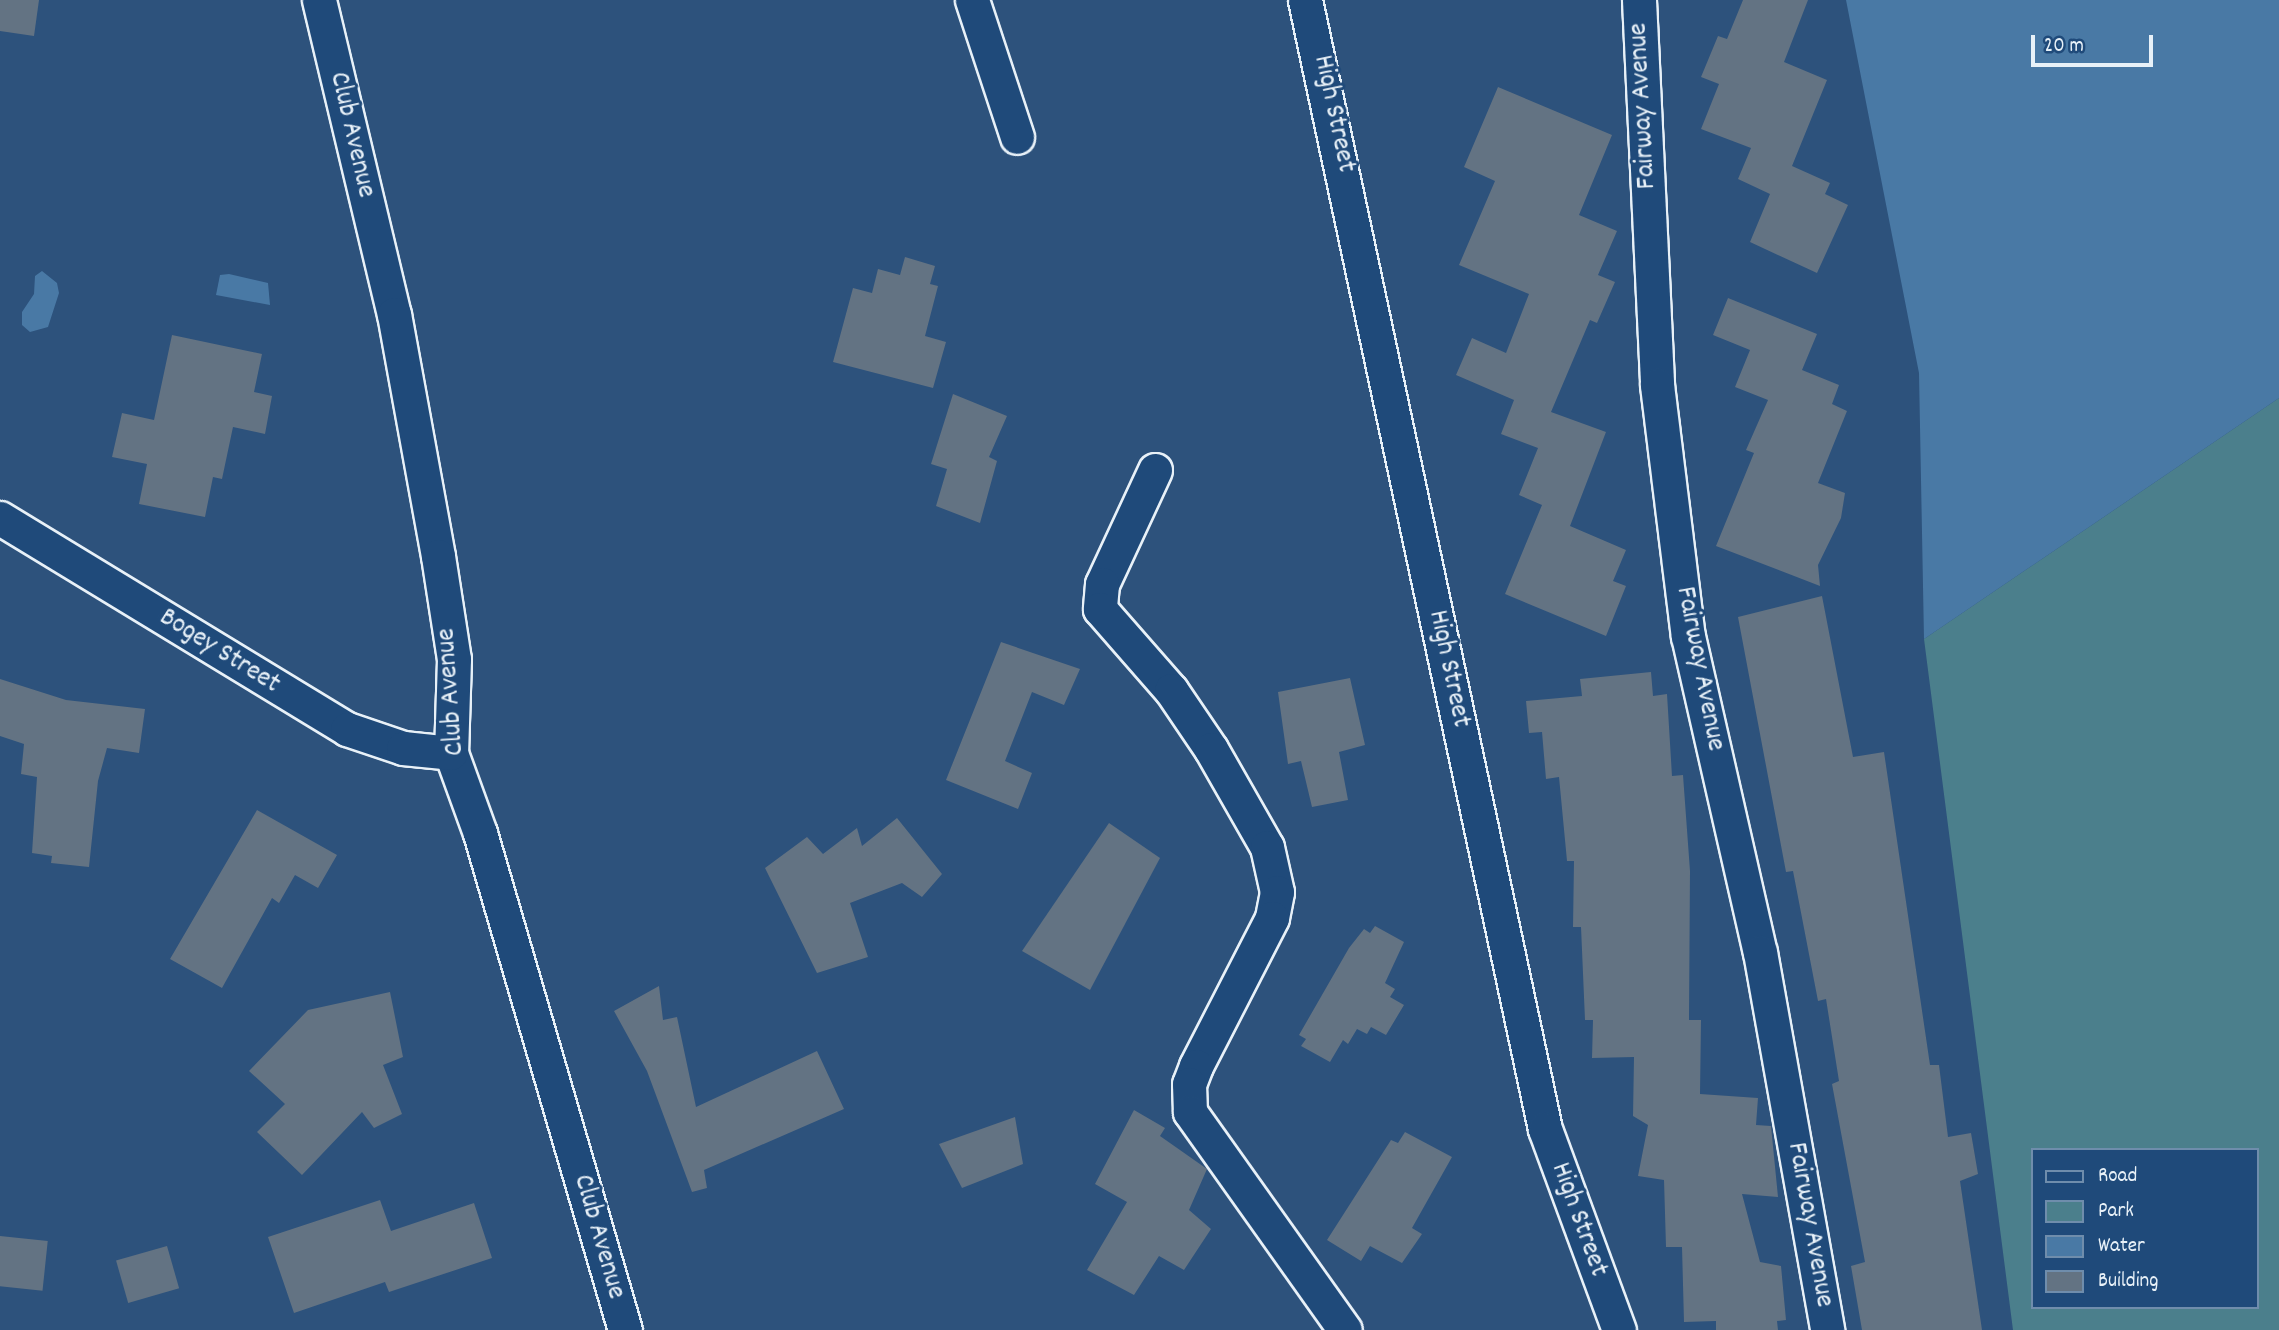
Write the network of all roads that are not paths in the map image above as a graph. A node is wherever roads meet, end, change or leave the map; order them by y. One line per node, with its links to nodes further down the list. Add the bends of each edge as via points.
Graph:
1 (318, 0): 8 (street, Club Avenue, via 394,314 438,556 454,659)
2 (972, 0): 5 (street)
3 (1306, 0): 11 (street, High Street, via 1545,1129)
4 (1639, 0): 12 (street, Fairway Avenue, via 1657,385 1688,636 1760,952)
5 (1017, 137)
6 (1155, 470): 10 (street, via 1102,584 1100,609 1171,690 1211,749 1267,848 1277,892 1272,918 1196,1066 1189,1084 1191,1112)
7 (0, 517): 8 (street, Bogey Street, via 347,729 403,748)
8 (451, 753): 9 (street, Club Avenue, via 480,833)
9 (625, 1330)
10 (1345, 1330)
11 (1619, 1330)
12 (1827, 1330)

